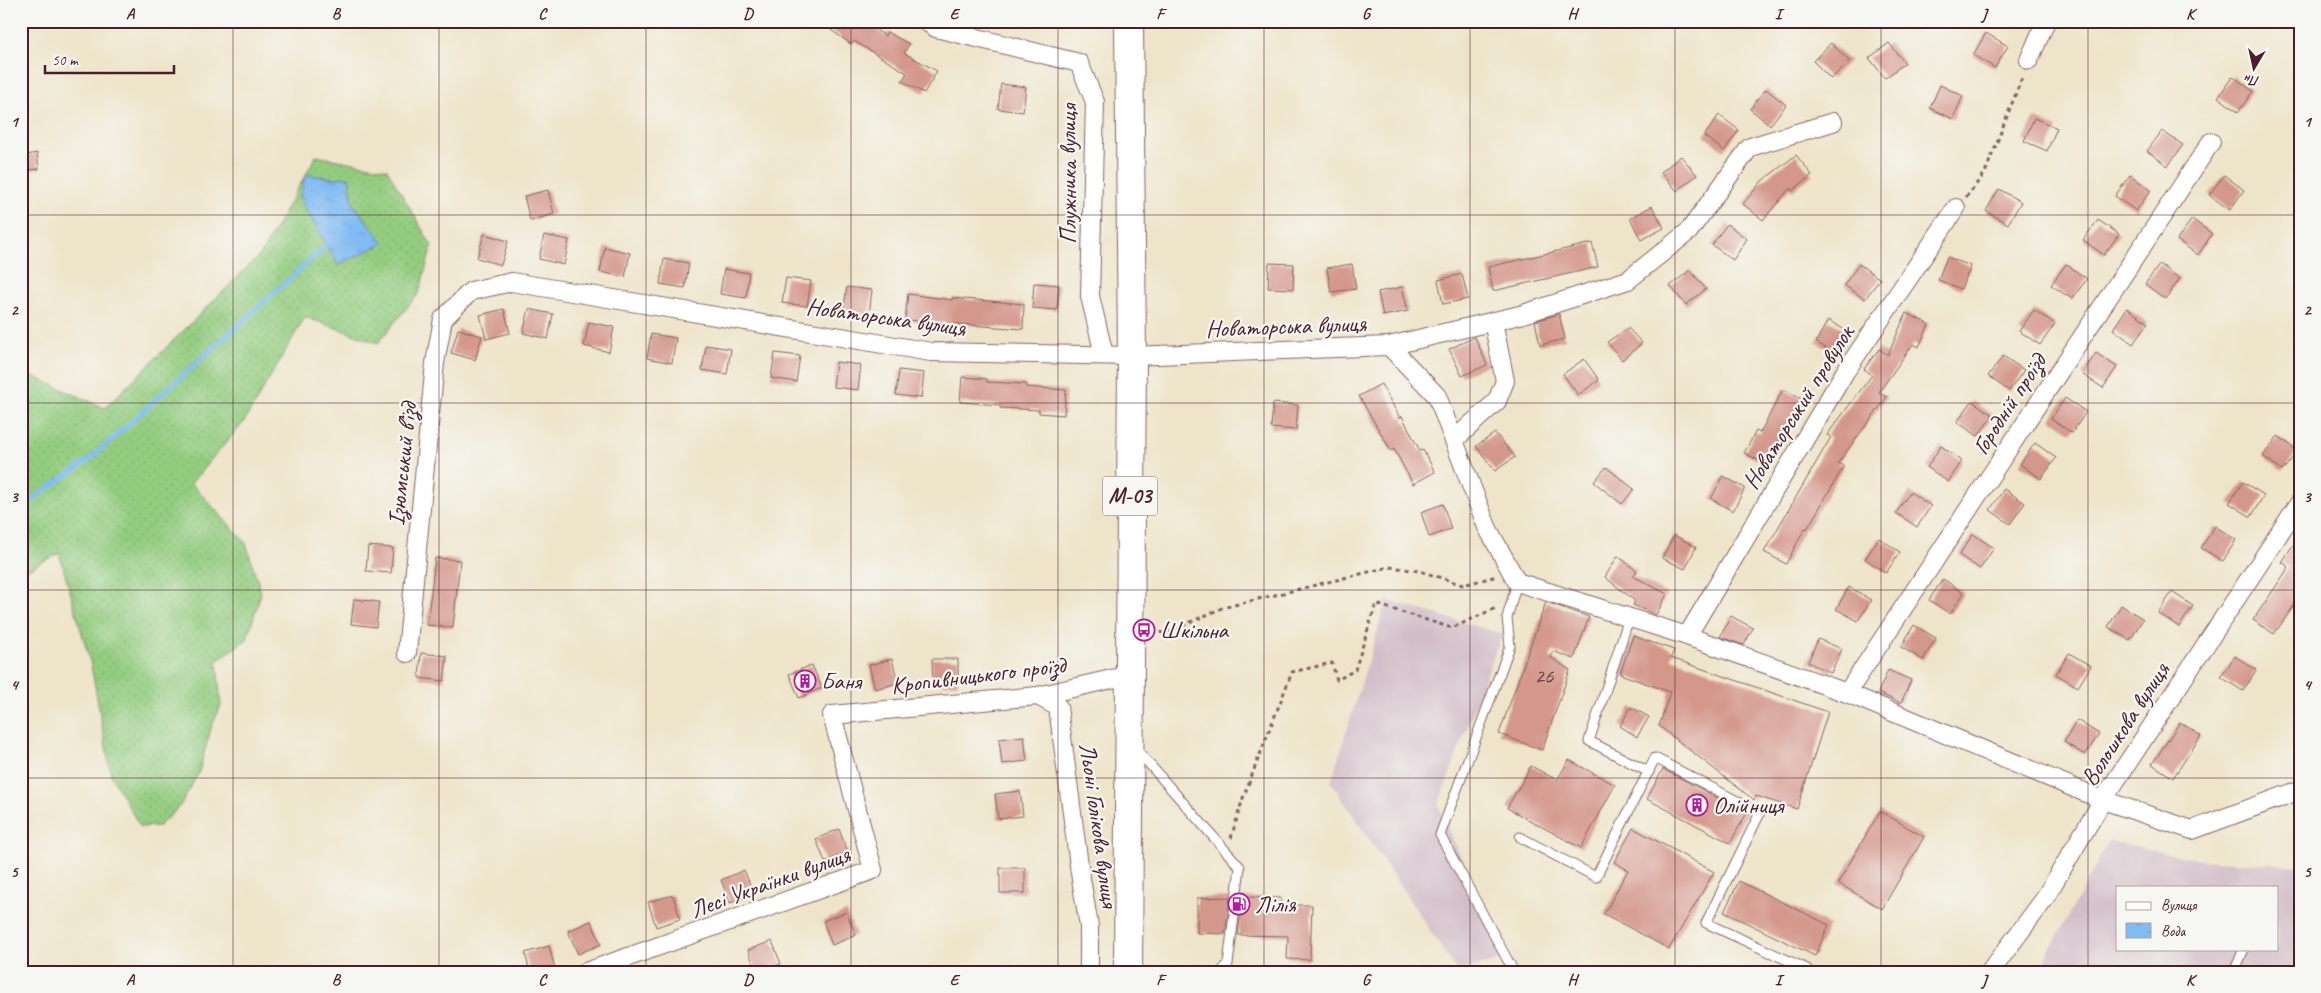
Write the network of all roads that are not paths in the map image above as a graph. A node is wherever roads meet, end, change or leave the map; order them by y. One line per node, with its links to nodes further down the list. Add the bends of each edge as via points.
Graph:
1 (925, 21): 11 (street, Плужника вулиця, via 936,28 1079,63 1095,102 1090,296)
2 (1129, 21): 12 (highway, М-03)
3 (2046, 21): 4 (street)
4 (2029, 60)
5 (1833, 122): 9 (street, Новаторська вулиця, via 1750,146 1689,230 1628,280)
6 (2212, 142): 20 (street, Городній проїзд)
7 (1956, 208): 17 (street, Новаторський провулок, via 1845,372)
8 (471, 291): 11 (street, Новаторська вулиця, via 512,282 931,352); 18 (street, Ізюмський в’їзд, via 443,319 435,363)
9 (1494, 321): 10 (street, Новаторська вулиця); 13 (street, via 1505,382 1497,401)
10 (1389, 346): 12 (street, Новаторська вулиця); 13 (street, Новаторська вулиця, via 1437,396)
11 (1104, 355): 12 (street, Новаторська вулиця)
12 (1132, 356): 19 (highway, М-03)
13 (1454, 440): 15 (street, Новаторська вулиця, via 1487,527)
14 (2300, 502): 26 (street, Волошкова вулиця)
15 (1514, 577): 16 (street); 34 (lane, via 1507,618 1510,646 1440,835)
16 (1629, 618): 17 (street); 24 (lane, via 1589,741)
17 (1687, 636): 20 (street)
18 (407, 653)
19 (1129, 675): 21 (street, Кропивницького проїзд); 23 (highway, М-03)
20 (1847, 693): 26 (street)
21 (1038, 696): 22 (street, Кропивницького проїзд); 31 (street, Льоні Голікова вулиця, via 1058,708 1089,926)
22 (832, 715): 30 (street, Лесі Українки вулиця, via 874,870)
23 (1129, 740): 32 (highway, М-03); 33 (lane, via 1240,866 1228,964)
24 (1648, 772): 27 (lane, via 1596,877); 29 (lane, via 1655,758 1760,813 1706,923)
25 (2300, 790): 26 (street, via 2192,830)
26 (2103, 800): 35 (street, Волошкова вулиця, via 2043,902)
27 (1520, 837)
28 (2244, 950): 36 (lane)
29 (1807, 969)
30 (586, 972)
31 (1088, 972)
32 (1128, 972)
33 (1221, 972)
34 (1514, 972)
35 (1990, 972)
36 (2234, 972)

